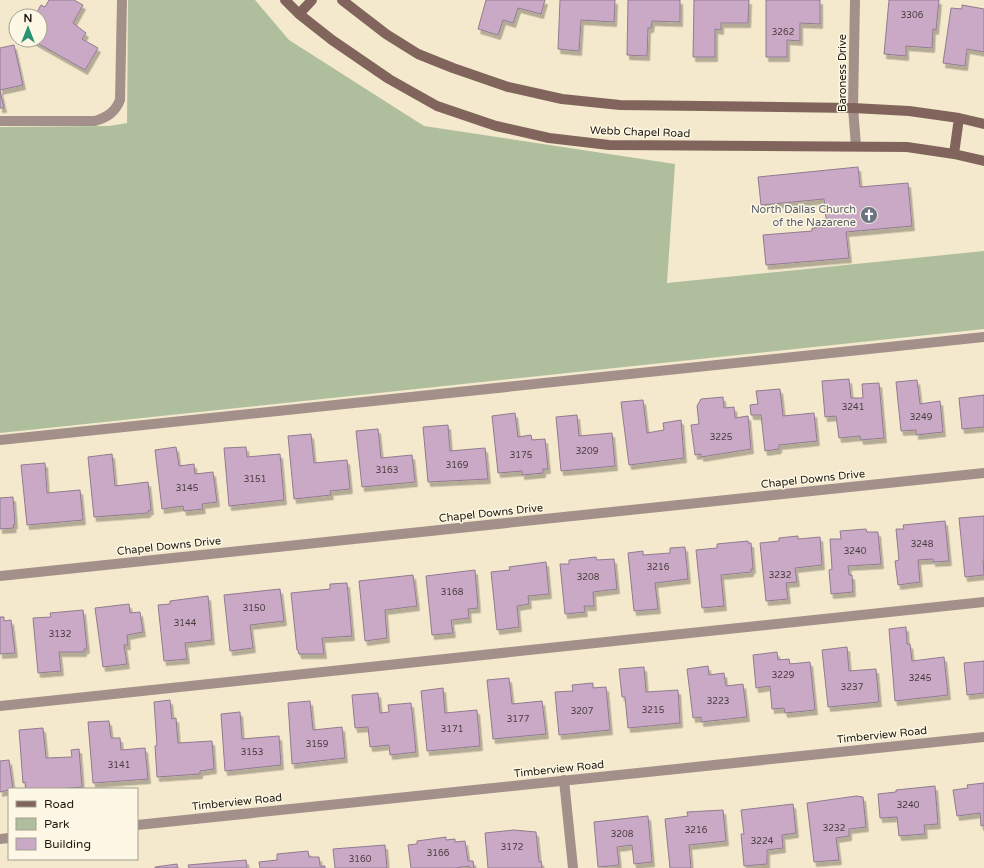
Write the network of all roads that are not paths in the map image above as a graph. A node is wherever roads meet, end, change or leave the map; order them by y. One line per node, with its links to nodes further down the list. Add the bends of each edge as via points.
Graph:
1 (122, 0): 9 (street, via 120,100 111,114 95,121)
2 (285, 0): 6 (main road, Webb Chapel Road)
3 (312, 0): 6 (main road)
4 (342, 0): 7 (main road, via 386,34 418,54 523,91 562,99 620,105)
5 (855, 0): 7 (street, Baroness Drive)
6 (299, 14): 11 (main road, Webb Chapel Road, via 389,79 437,106 496,126 549,138 609,145)
7 (854, 108): 8 (main road, via 910,111); 11 (street, Baroness Drive)
8 (959, 118): 10 (main road); 12 (main road)
9 (0, 121)
10 (984, 124)
11 (856, 146): 12 (main road, Webb Chapel Road, via 907,147)
12 (954, 154): 13 (main road, Webb Chapel Road)
13 (984, 162)
14 (984, 337): 15 (street)
15 (0, 440)
16 (984, 473): 17 (street, Chapel Downs Drive)
17 (0, 576)
18 (984, 602): 19 (street)
19 (0, 706)
20 (984, 737): 21 (street, Timberview Road)
21 (564, 780): 22 (street, Timberview Road); 23 (street)
22 (138, 825)
23 (574, 868)

